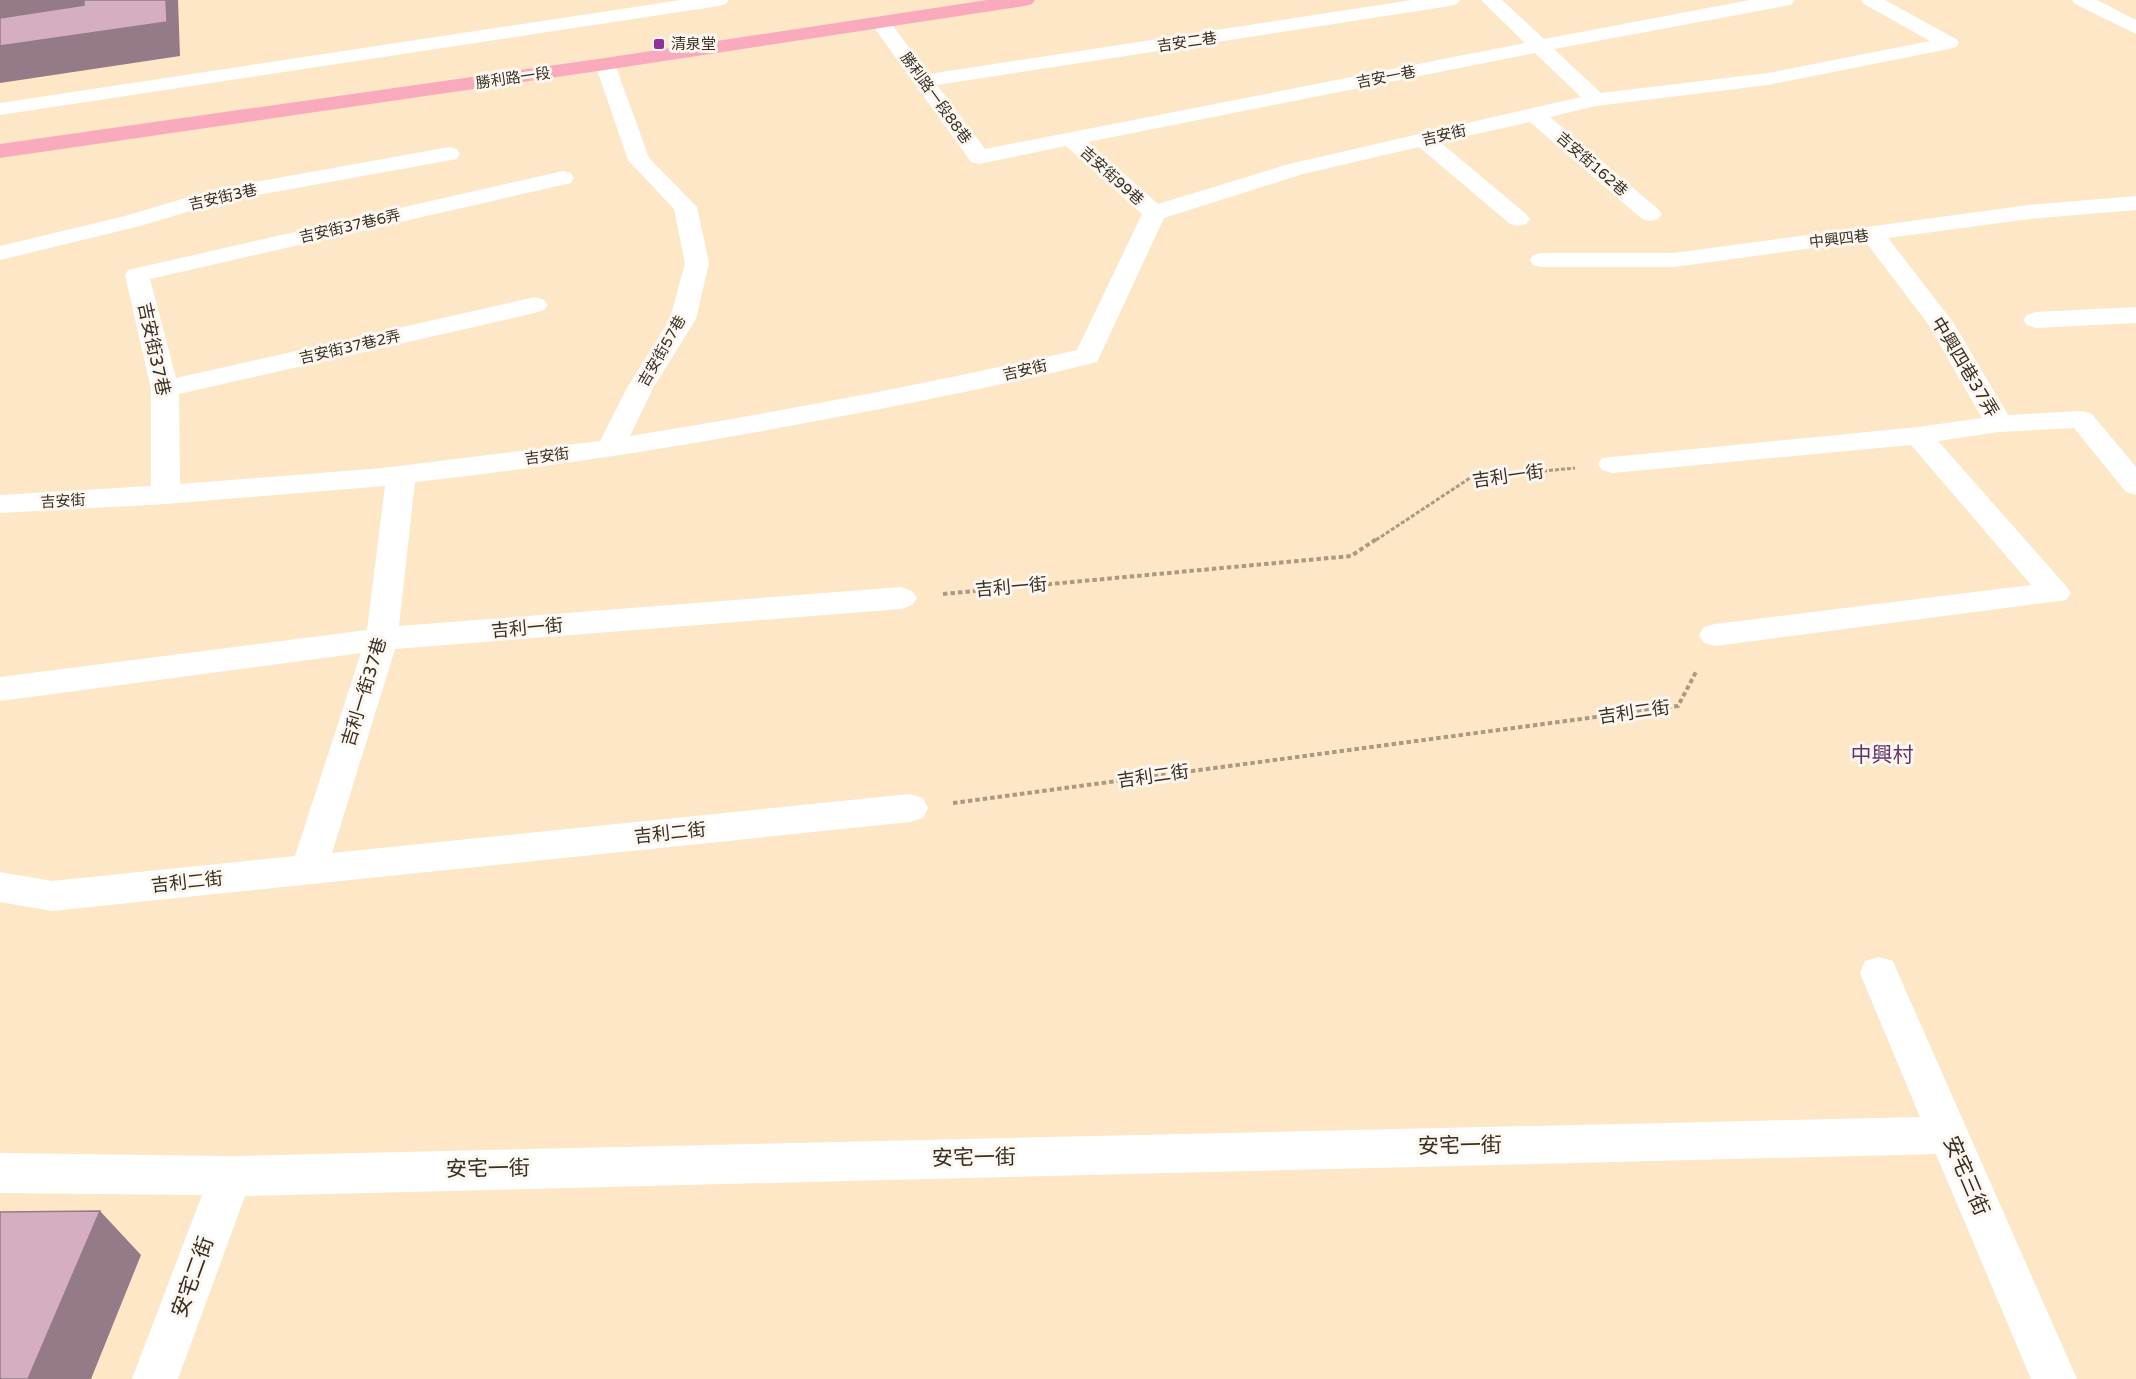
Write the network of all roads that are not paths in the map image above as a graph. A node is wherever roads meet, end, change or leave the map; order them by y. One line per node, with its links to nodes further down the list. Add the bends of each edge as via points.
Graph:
1 (720, 0): 14 (street, via 551,17)
2 (1025, 0): 8 (main road, 勝利路一段)
3 (1450, 0): 12 (street, 吉安二巷)
4 (1491, 0): 10 (street)
5 (1785, 0): 10 (street, 吉安一巷)
6 (1871, 0): 13 (street, 吉安街, via 1949,44 1768,79)
7 (2082, 0): 9 (street)
8 (880, 22): 11 (main road, 勝利路一段); 12 (street, 勝利路一段88巷)
9 (2136, 28)
10 (1540, 46): 13 (street); 16 (street, 吉安一巷)
11 (605, 64): 18 (main road, 勝利路一段); 35 (street, 吉安街57巷, via 639,160 686,207 697,263 683,319 640,388)
12 (922, 81): 16 (street, 勝利路一段88巷, via 979,158)
13 (1596, 100): 15 (street, 吉安街)
14 (0, 109)
15 (1534, 115): 17 (street, 吉安街); 23 (street, 吉安街162巷)
16 (1070, 138): 22 (street, 吉安街99巷)
17 (1424, 140): 22 (street, 吉安街, via 1298,170); 24 (street)
18 (0, 151)
19 (449, 154): 26 (street, 吉安街3巷, via 216,196)
20 (563, 178): 28 (street, 吉安街37巷6弄)
21 (2136, 203): 25 (street, 中興四巷, via 2029,212)
22 (1154, 213): 35 (street, 吉安街, via 1088,356 932,392)
23 (1650, 214)
24 (1518, 219)
25 (1873, 235): 27 (street, 中興四巷, via 1674,260); 33 (street, 中興四巷37弄, via 1940,322)
26 (0, 253)
27 (1542, 260)
28 (137, 275): 32 (street, 吉安街37巷)
29 (535, 305): 32 (street, 吉安街37巷2弄)
30 (2136, 315): 31 (street)
31 (2036, 320)
32 (165, 389): 39 (street, 吉安街37巷)
33 (2000, 424): 34 (street); 38 (street, 中興四巷37弄, via 2081,419)
34 (1918, 436): 36 (street); 42 (street, via 2055,592)
35 (610, 449): 37 (street, 吉安街)
36 (1612, 464)
37 (401, 475): 39 (street, 吉安街); 43 (street, 吉利一街37巷)
38 (2136, 486)
39 (166, 495): 40 (street, 吉安街)
40 (0, 504)
41 (901, 598): 43 (street, 吉利一街)
42 (1715, 635)
43 (382, 639): 44 (street, 吉利一街); 46 (street, 吉利一街37巷)
44 (0, 689)
45 (910, 808): 46 (street, 吉利二街)
46 (309, 869): 47 (street, 吉利二街, via 52,896)
47 (0, 887)
48 (1879, 973): 49 (street, 安宅三街)
49 (1948, 1135): 51 (street, 安宅一街); 53 (street, 安宅三街)
50 (0, 1173): 51 (street, 安宅一街)
51 (231, 1176): 52 (street, 安宅二街)
52 (155, 1379)
53 (2054, 1379)

